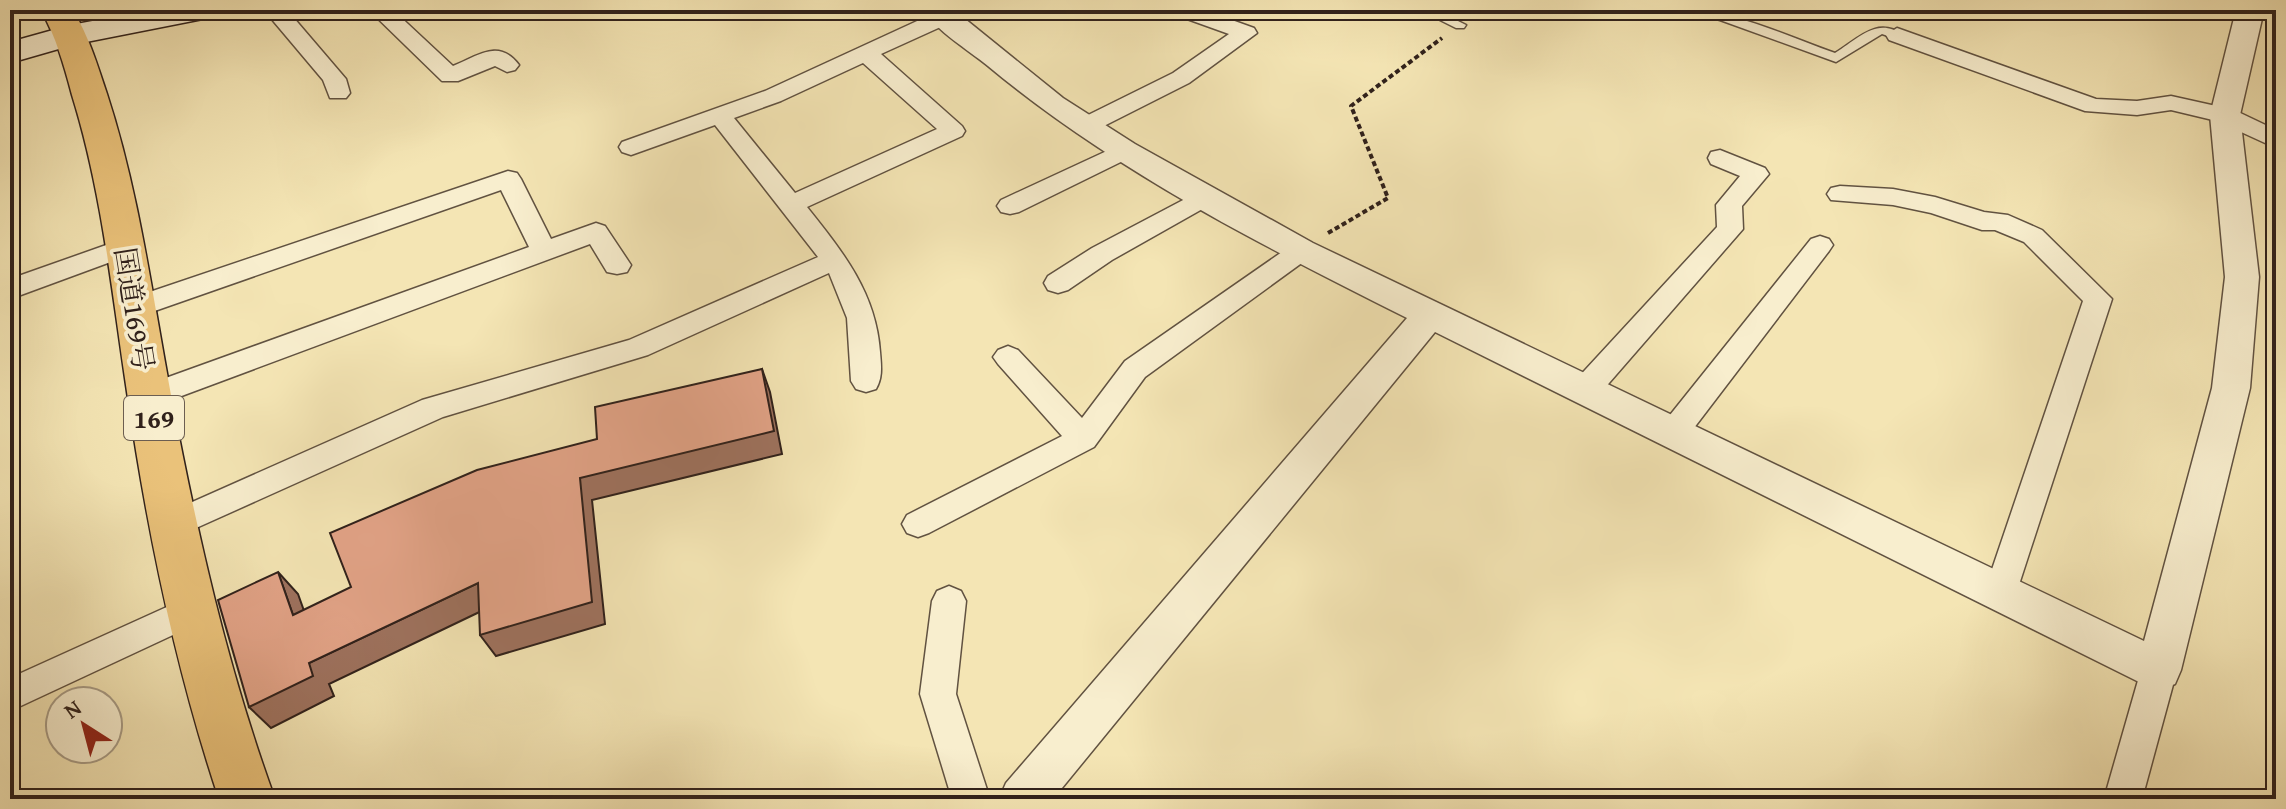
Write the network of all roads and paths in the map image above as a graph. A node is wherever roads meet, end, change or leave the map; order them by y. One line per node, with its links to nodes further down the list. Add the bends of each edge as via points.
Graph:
1 (202, 10): 10 (main road)
2 (275, 10): 16 (street, via 334,79)
3 (380, 10): 15 (street, via 450,76 498,56)
4 (1184, 10): 19 (street, via 1246,33 1181,78)
5 (1426, 10): 11 (lane)
6 (1496, 10): 11 (path)
7 (1688, 10): 12 (lane, via 1723,17 1836,58 1881,29)
8 (2250, 10): 17 (street)
9 (947, 12): 13 (street); 19 (street, via 1014,76)
10 (64, 23): 14 (main road); 29 (highway, 国道169号 / 169, via 101,130)
11 (1460, 25): 31 (path, via 1351,106 1388,198)
12 (1897, 35): 17 (street, via 2093,106 2171,103)
13 (865, 52): 18 (street); 26 (street, via 953,131)
14 (10, 53)
15 (507, 65)
16 (338, 93)
17 (2225, 115): 20 (street); 49 (street, via 2242,277 2231,388)
18 (720, 116): 21 (street); 26 (street)
19 (1085, 126): 22 (street)
20 (2276, 140)
21 (631, 147)
22 (1124, 151): 25 (street); 27 (street)
23 (1720, 158): 40 (street, via 1756,174 1729,205 1730,229)
24 (1840, 194): 46 (street, via 1893,197 1999,221 2033,236 2098,299)
25 (1204, 197): 31 (street); 34 (street)
26 (792, 204): 32 (street)
27 (1010, 206)
28 (1820, 245): 42 (street)
29 (126, 247): 35 (street); 36 (highway, 国道169号 / 169)
30 (544, 250): 33 (street, via 596,232); 36 (street, via 508,179); 41 (street)
31 (1301, 251): 37 (street); 43 (street, via 1135,369)
32 (835, 260): 39 (street, via 856,300 867,341); 44 (street, via 638,348 433,408)
33 (617, 265)
34 (1058, 283)
35 (10, 289)
36 (136, 307): 41 (highway, 国道169号 / 169)
37 (1430, 314): 40 (street); 53 (street)
38 (1008, 357): 43 (street)
39 (866, 381)
40 (1585, 390): 42 (street)
41 (149, 396): 44 (highway, 国道169号 / 169)
42 (1673, 433): 46 (street)
43 (1083, 439): 45 (street)
44 (174, 524): 48 (highway, 国道169号 / 169)
45 (918, 524)
46 (2001, 593): 49 (street)
47 (949, 601): 52 (street, via 938,694)
48 (191, 611): 50 (street); 51 (highway, 国道169号 / 169, via 216,709)
49 (2159, 670): 54 (street)
50 (10, 695)
51 (247, 799)
52 (971, 799)
53 (1023, 799)
54 (2123, 799)

